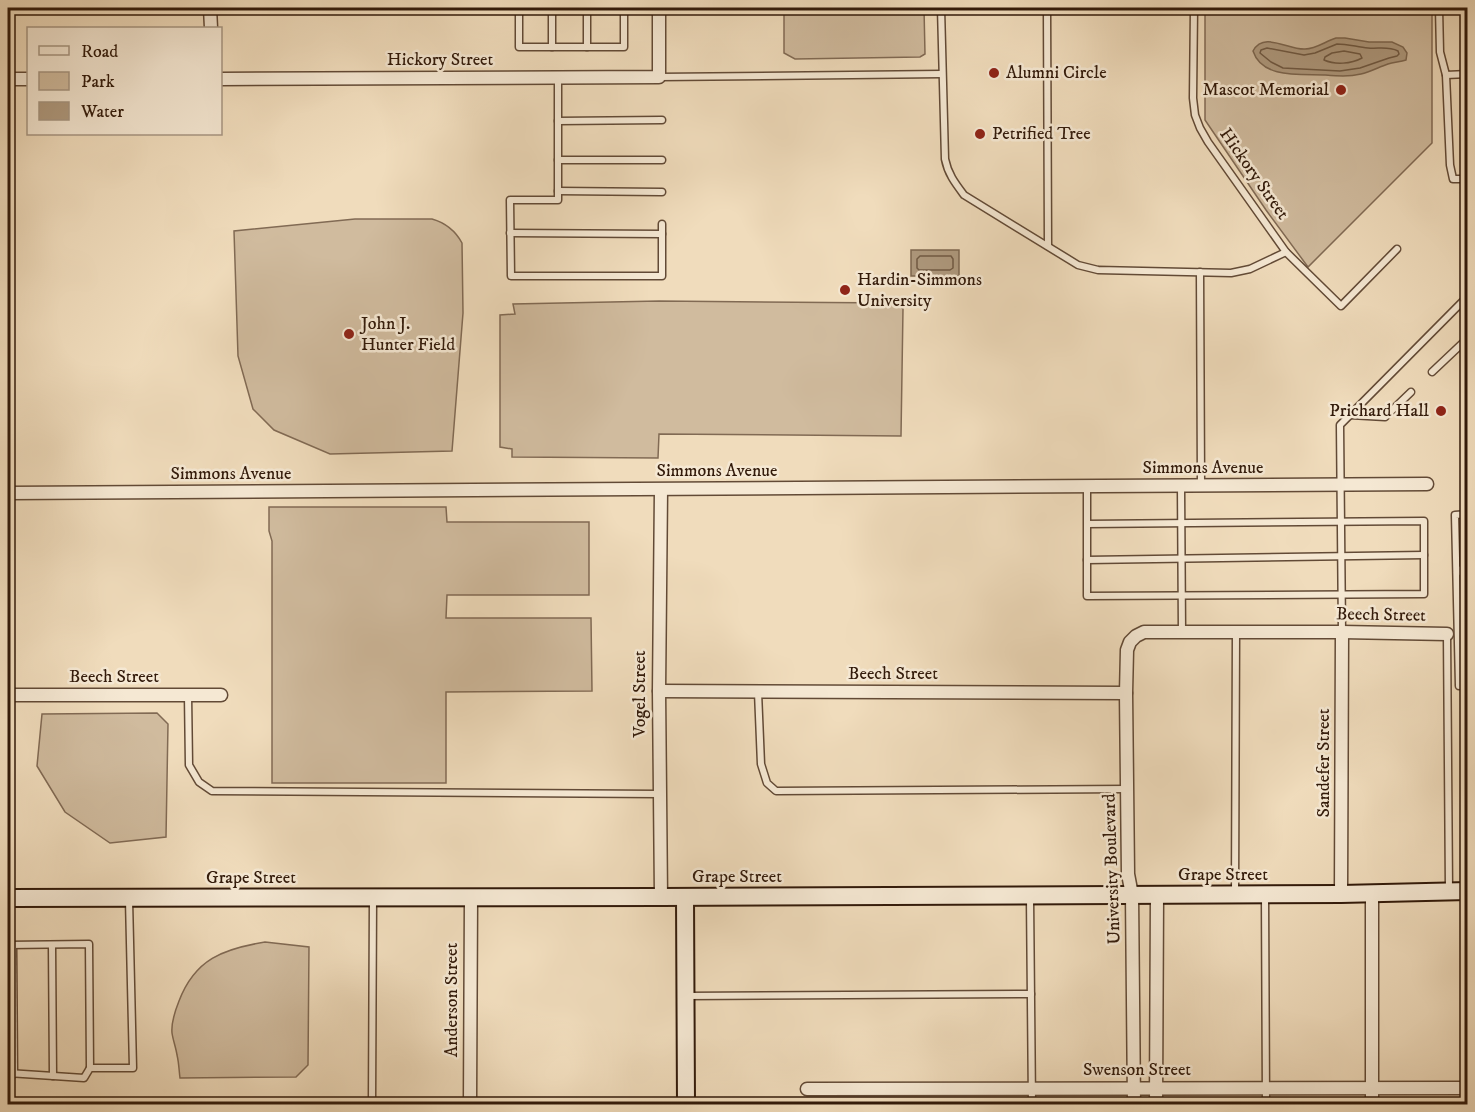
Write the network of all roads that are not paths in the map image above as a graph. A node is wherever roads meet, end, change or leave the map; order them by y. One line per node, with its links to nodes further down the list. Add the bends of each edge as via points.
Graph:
1 (210, 8): 11 (street)
2 (519, 8): 12 (lane, via 519,47)
3 (552, 8): 12 (lane)
4 (587, 8): 13 (lane)
5 (624, 8): 13 (lane, via 624,47)
6 (660, 8): 17 (street)
7 (940, 8): 14 (lane)
8 (1047, 8): 32 (lane)
9 (1194, 8): 34 (lane, Hickory Street, via 1195,115 1208,142)
10 (1439, 8): 16 (lane, via 1440,52)
11 (211, 27)
12 (552, 47): 13 (lane)
13 (587, 47)
14 (942, 74): 17 (lane); 32 (lane, via 945,159 954,183 964,195)
15 (1467, 74): 16 (lane)
16 (1446, 75): 26 (lane, via 1450,165 1454,179)
17 (659, 77): 18 (street, Hickory Street)
18 (558, 78): 21 (street, Hickory Street); 23 (lane)
19 (8, 79): 20 (street)
20 (27, 79)
21 (222, 79)
22 (662, 120): 23 (lane)
23 (558, 122): 24 (lane)
24 (558, 160): 25 (lane); 27 (lane)
25 (662, 160)
26 (1467, 179)
27 (558, 191): 28 (lane); 30 (lane, via 558,200 510,200)
28 (662, 192)
29 (662, 224): 31 (lane)
30 (510, 233): 31 (lane); 31 (lane, via 510,276 662,276)
31 (662, 234)
32 (1048, 246): 35 (lane, via 1078,265 1098,270)
33 (1397, 249): 34 (lane, Hickory Street, via 1341,306)
34 (1286, 252): 35 (lane, via 1250,269)
35 (1200, 272): 44 (lane)
36 (1467, 296): 40 (lane)
37 (1467, 338): 38 (lane)
38 (1432, 372)
39 (1411, 392): 40 (lane, via 1385,417)
40 (1350, 415): 42 (lane, via 1340,425)
41 (1427, 484): 42 (street, Simmons Avenue)
42 (1340, 485): 44 (street, Simmons Avenue); 49 (lane)
43 (1181, 486): 44 (street, Simmons Avenue); 45 (street, Simmons Avenue); 51 (lane)
44 (1201, 486)
45 (1087, 487): 46 (street, Simmons Avenue); 50 (lane)
46 (661, 490): 47 (street, Simmons Avenue); 66 (street, Vogel Street)
47 (8, 493)
48 (1467, 514): 57 (lane, via 1455,515)
49 (1340, 522): 51 (lane); 52 (lane, via 1424,521); 53 (lane)
50 (1087, 524): 51 (lane); 55 (lane)
51 (1181, 524): 54 (lane)
52 (1424, 555): 53 (lane); 58 (lane, via 1424,594)
53 (1341, 556): 54 (lane); 58 (lane)
54 (1182, 558): 55 (lane); 59 (lane)
55 (1087, 560): 59 (lane, via 1087,596)
56 (1467, 562): 57 (lane)
57 (1456, 573): 65 (lane, via 1459,686)
58 (1342, 594): 59 (lane); 62 (lane)
59 (1182, 595): 60 (lane)
60 (1182, 632): 61 (street, Beech Street); 64 (street, Beech Street, via 1144,632)
61 (1236, 632): 62 (street, Beech Street); 76 (lane)
62 (1342, 632): 63 (street, Beech Street); 78 (street, Sandefer Street)
63 (1447, 634): 75 (lane)
64 (1136, 636): 68 (street, University Boulevard, via 1126,650)
65 (1467, 686)
66 (659, 691): 67 (street, Beech Street); 73 (street, Vogel Street)
67 (758, 691): 68 (street, Beech Street); 72 (lane, via 761,764 767,783 776,791)
68 (1126, 693): 72 (street, University Boulevard)
69 (8, 695): 70 (street, Beech Street)
70 (188, 695): 71 (street, Beech Street); 73 (lane, via 189,765 199,782 212,791)
71 (221, 695)
72 (1127, 789): 81 (street, University Boulevard, via 1128,874)
73 (660, 794): 85 (street, Vogel Street)
74 (1467, 891): 75 (street, Grape Street)
75 (1449, 892): 79 (street, Grape Street)
76 (1235, 894): 77 (street, Grape Street); 82 (street, Grape Street)
77 (1265, 894): 78 (street, Grape Street); 99 (lane)
78 (1341, 894): 79 (street, Grape Street)
79 (1372, 894): 100 (street)
80 (1030, 895): 81 (street, Grape Street); 86 (street, Grape Street); 91 (lane)
81 (1132, 895): 82 (street, Grape Street); 97 (street, University Boulevard)
82 (1157, 895): 98 (street)
83 (373, 897): 84 (street, Grape Street); 88 (street, Grape Street); 103 (lane)
84 (471, 897): 85 (street, Grape Street); 104 (street, Anderson Street)
85 (661, 897): 86 (street, Grape Street)
86 (685, 897): 92 (street)
87 (8, 898): 88 (street, Grape Street)
88 (129, 898): 93 (lane, via 133,1068)
89 (10, 945): 90 (lane); 94 (lane)
90 (52, 945): 93 (lane, via 89,944); 95 (lane)
91 (1031, 994): 92 (lane); 96 (lane)
92 (686, 996): 105 (street)
93 (90, 1068): 95 (lane, via 84,1078)
94 (11, 1074): 95 (lane)
95 (53, 1076)
96 (1032, 1088): 97 (street, Swenson Street); 102 (street, Swenson Street); 106 (lane)
97 (1134, 1088): 98 (street, Swenson Street); 107 (street, University Boulevard)
98 (1156, 1088): 99 (street, Swenson Street); 108 (street)
99 (1266, 1088): 100 (street, Swenson Street); 109 (lane)
100 (1372, 1088): 101 (street, Swenson Street); 110 (street)
101 (1467, 1088)
102 (807, 1089)
103 (372, 1104)
104 (470, 1104)
105 (686, 1104)
106 (1032, 1104)
107 (1134, 1104)
108 (1156, 1104)
109 (1266, 1104)
110 (1372, 1104)

